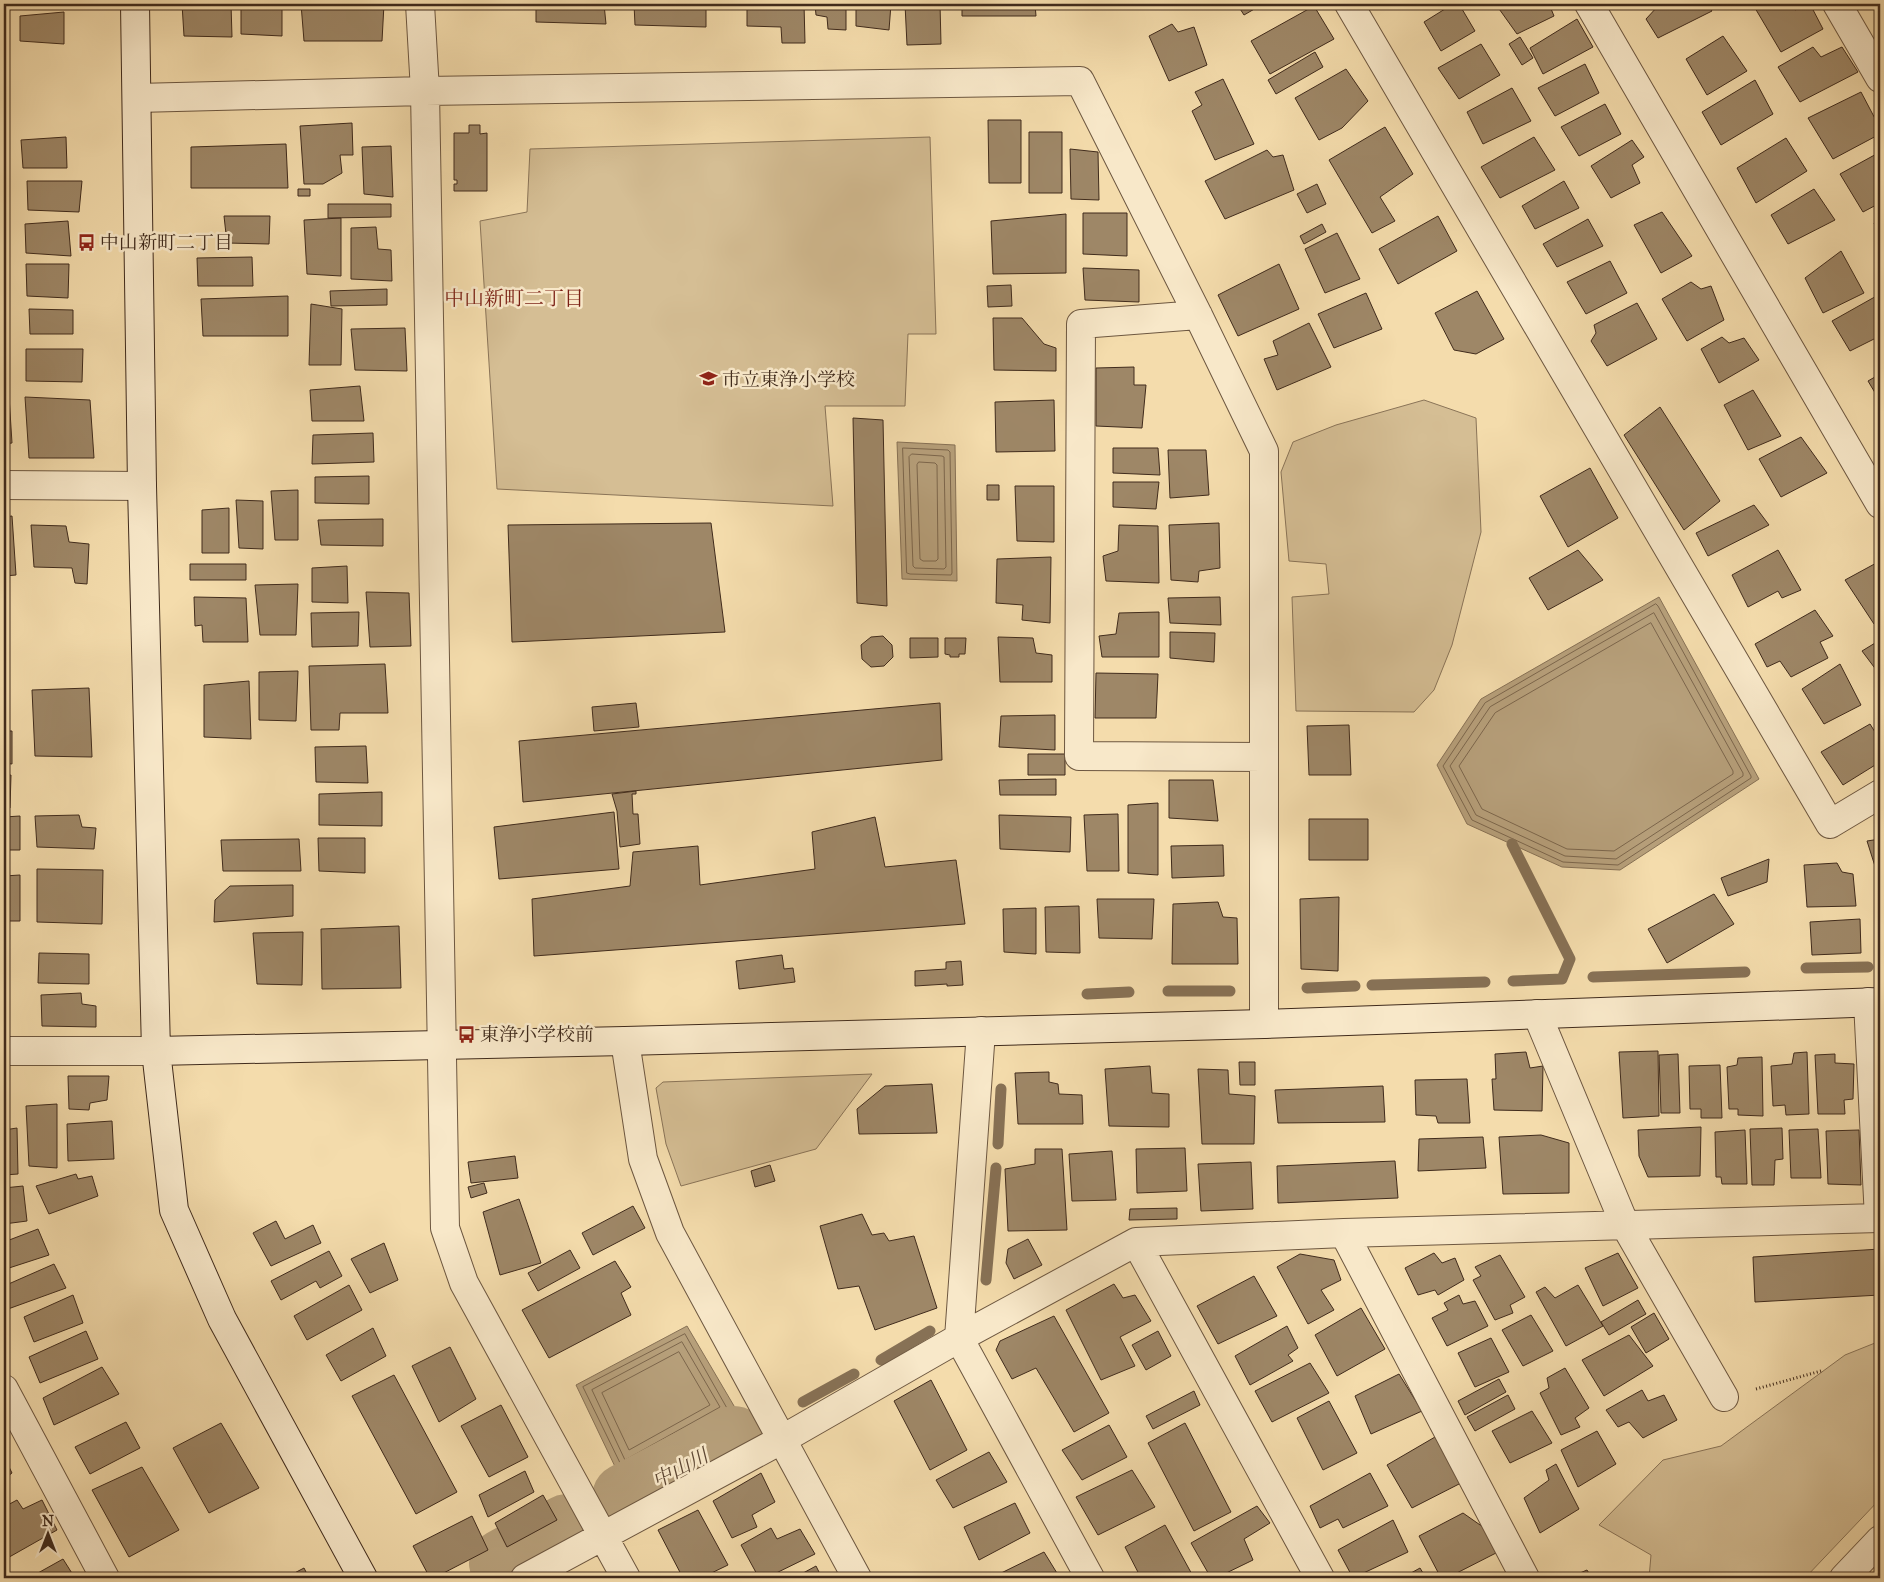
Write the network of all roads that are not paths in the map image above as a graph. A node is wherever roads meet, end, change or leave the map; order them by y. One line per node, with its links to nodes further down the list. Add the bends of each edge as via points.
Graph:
1 (135, 4): 8 (street)
2 (420, 4): 7 (street)
3 (1348, 4): 14 (street, via 1830,824)
4 (1589, 4): 12 (street)
5 (1837, 4): 6 (street)
6 (1880, 78)
7 (425, 91): 8 (street); 9 (street, via 1080,81); 20 (street)
8 (137, 98): 11 (street)
9 (1198, 315): 13 (street, via 1264,451); 13 (street, via 1081,324 1079,756)
10 (4, 485): 11 (street)
11 (142, 486): 22 (street)
12 (1880, 504)
13 (1264, 757): 17 (street)
14 (1880, 794)
15 (1874, 1002): 16 (street); 23 (street, via 1879,1218)
16 (1537, 1014): 17 (street); 23 (street)
17 (1264, 1024): 18 (street)
18 (981, 1031): 19 (street); 26 (street)
19 (625, 1041): 20 (street); 29 (street, via 643,1159 670,1233)
20 (441, 1044): 22 (street); 30 (street, via 445,1228 464,1283)
21 (4, 1051): 22 (street)
22 (156, 1051): 33 (street, via 174,1210 222,1319)
23 (1625, 1225): 24 (street); 28 (street)
24 (1344, 1233): 25 (street); 39 (street)
25 (1136, 1242): 26 (street); 38 (street)
26 (959, 1338): 29 (street); 37 (street)
27 (4, 1389): 32 (street)
28 (1724, 1397)
29 (781, 1440): 30 (street); 36 (street)
30 (603, 1535): 34 (street); 35 (street)
31 (1880, 1540): 40 (street)
32 (105, 1578)
33 (363, 1578)
34 (525, 1578)
35 (626, 1578)
36 (857, 1578)
37 (1090, 1578)
38 (1320, 1578)
39 (1525, 1578)
40 (1844, 1578)

